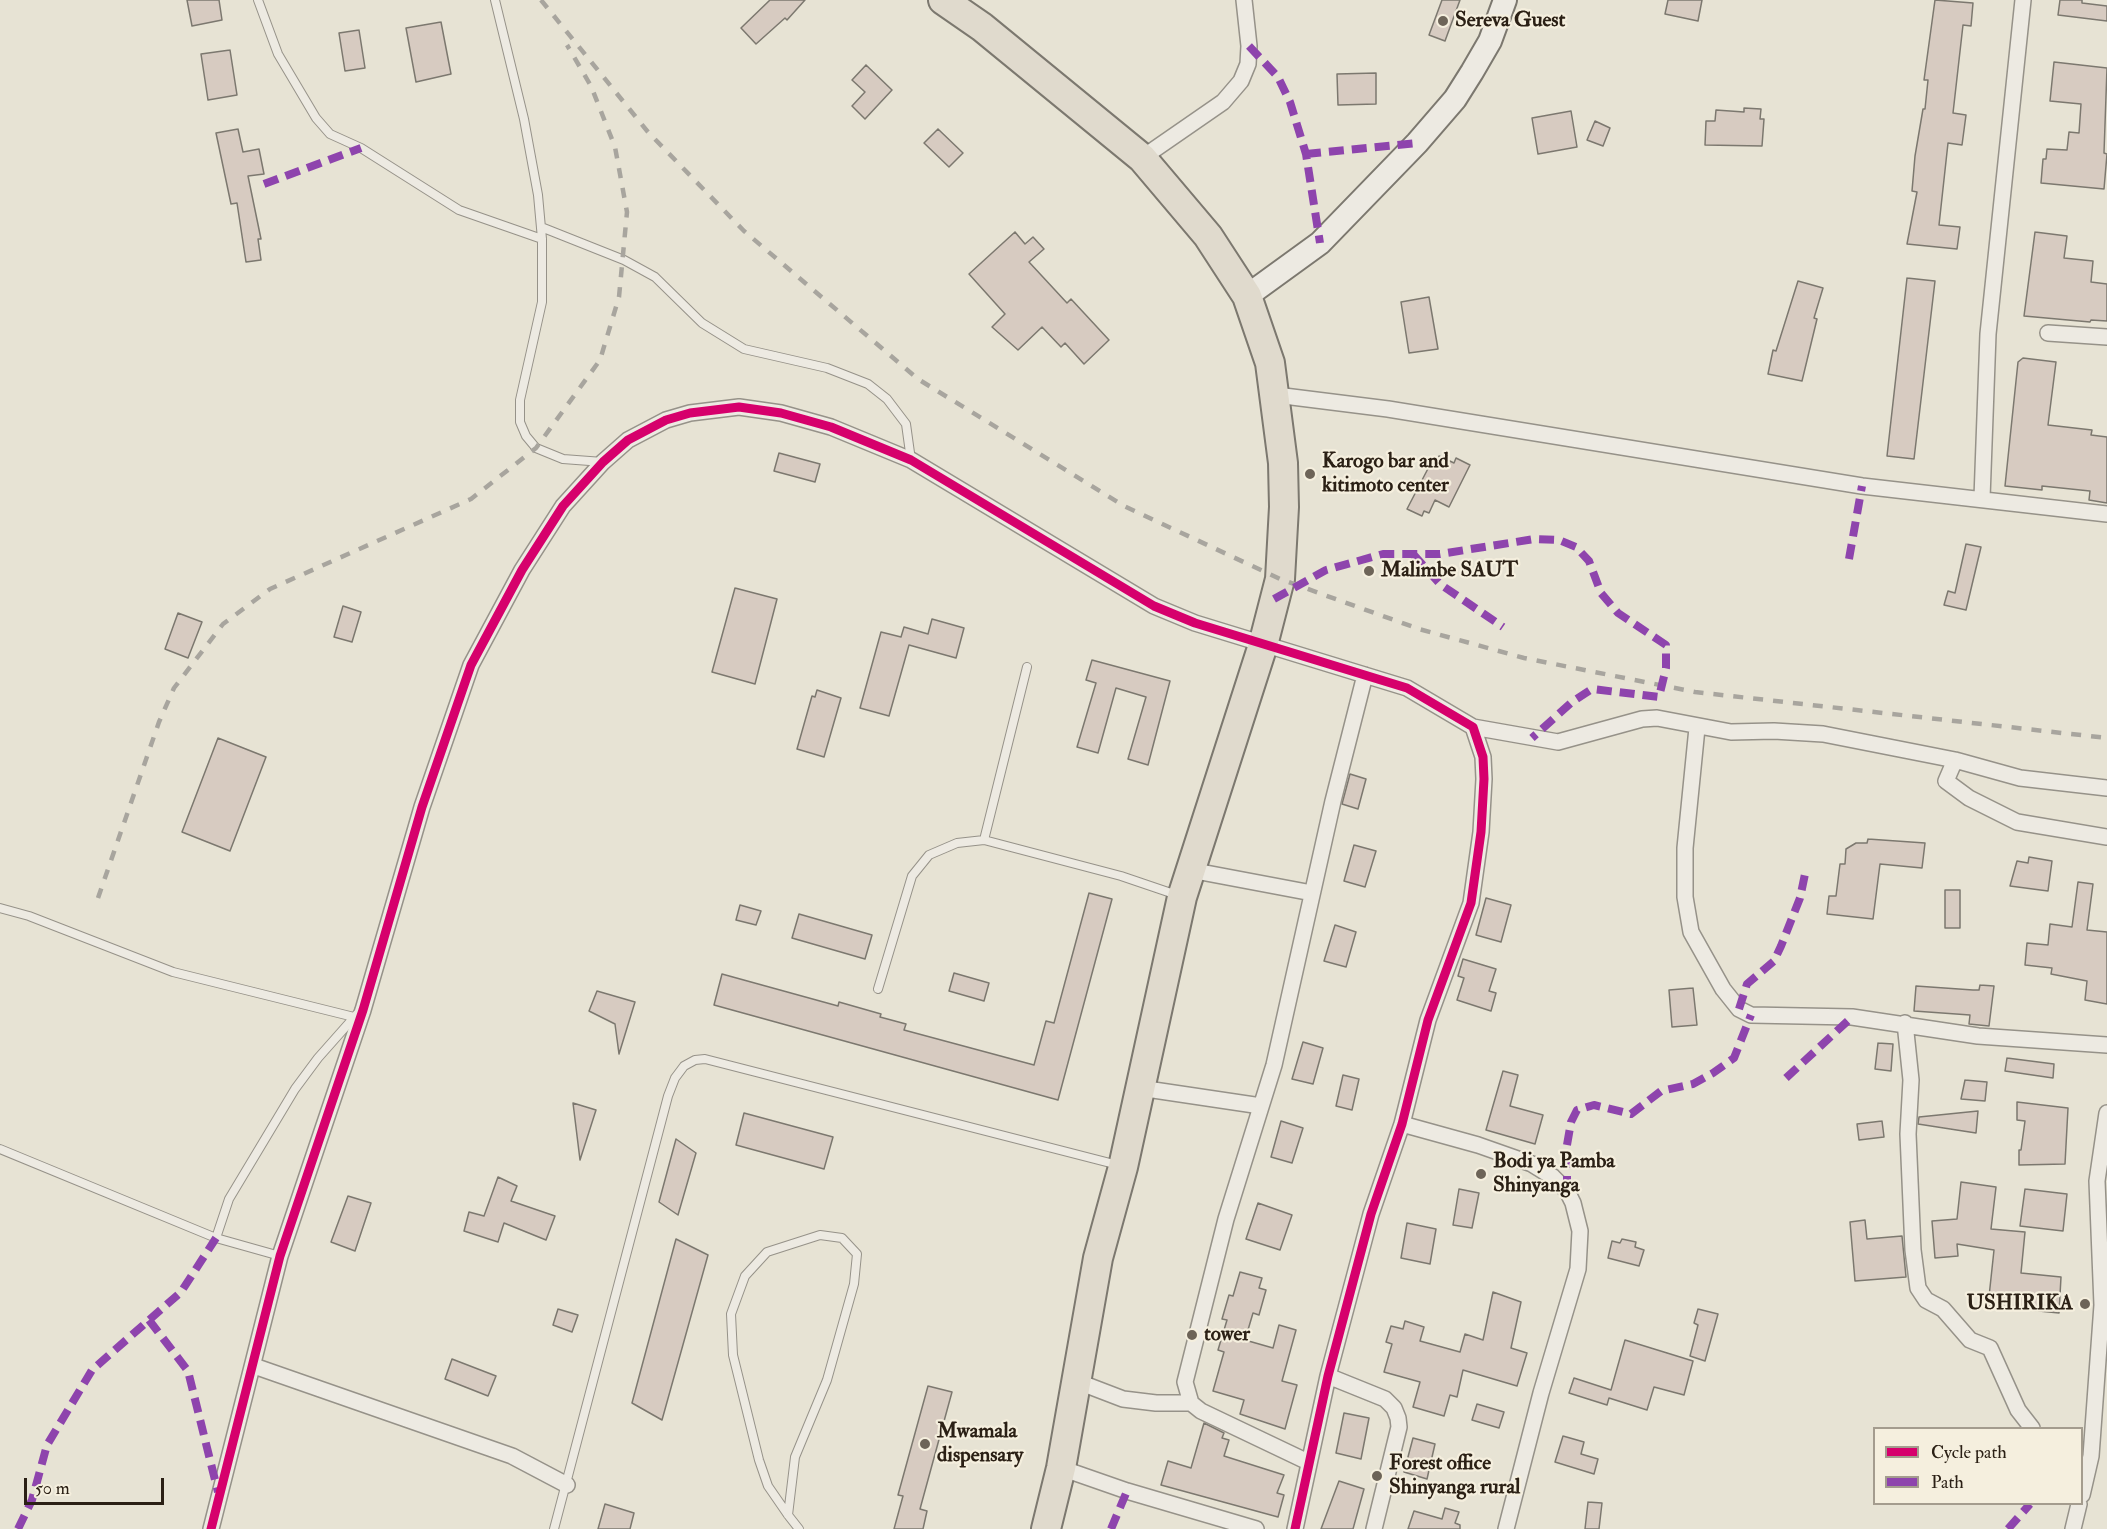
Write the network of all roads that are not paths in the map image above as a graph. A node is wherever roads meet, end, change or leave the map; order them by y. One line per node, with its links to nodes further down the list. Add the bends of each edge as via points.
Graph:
1 (258, 0): 9 (lane, via 278,54 316,118 330,134 361,148 459,210)
2 (495, 0): 8 (lane, via 524,119)
3 (943, 0): 7 (highway, via 982,27)
4 (1244, 0): 7 (street, via 1249,46 1248,64 1241,81 1223,102)
5 (1504, 0): 10 (street, via 1490,41 1472,72 1455,99 1417,143 1320,243)
6 (2023, 0): 16 (street, via 1988,334)
7 (1142, 158): 10 (highway, via 1208,236)
8 (541, 227): 9 (lane); 14 (lane, via 624,260 655,277 702,323 744,349 827,368 868,384 887,399 906,424)
9 (542, 239): 15 (lane, via 542,302 520,400 520,422 536,448 563,459)
10 (1247, 296): 13 (highway, via 1270,363)
11 (2048, 333): 12 (street)
12 (2107, 337)
13 (1276, 395): 16 (street, via 1388,409 1862,486); 18 (highway, via 1283,464 1283,544 1280,579)
14 (912, 460): 15 (street, via 831,427 781,412 740,407 666,420 628,440); 18 (street, via 1154,606)
15 (603, 462): 32 (street, via 563,506 522,570 471,665)
16 (1982, 498): 17 (street)
17 (2107, 514)
18 (1263, 645): 20 (street); 27 (highway)
19 (1027, 667): 26 (lane)
20 (1365, 675): 21 (street, via 1407,688); 28 (street)
21 (1473, 727): 22 (street, via 1558,741 1642,719 1657,718); 38 (street, via 1483,757 1484,779 1471,903 1428,1020)
22 (1697, 728): 23 (street, via 1823,734); 33 (street, via 1685,848 1685,897 1691,932 1723,989 1739,1009 1751,1015 1852,1017)
23 (1955, 760): 24 (street, via 2019,778); 25 (street, via 1946,781 1969,798 2017,822)
24 (2107, 788)
25 (2107, 837)
26 (984, 840): 29 (lane, via 1121,876); 31 (lane, via 944,847 920,864 912,876)
27 (1190, 870): 28 (street); 29 (highway)
28 (1312, 893): 36 (street, via 1274,1065)
29 (1182, 897): 35 (highway)
30 (0, 908): 32 (lane, via 173,972)
31 (878, 989)
32 (358, 1013): 42 (lane, via 295,1089 229,1199); 43 (street)
33 (1905, 1023): 34 (street, via 1978,1036); 48 (street, via 1911,1080 1908,1134 1918,1288 1970,1340 1990,1348 2018,1410)
34 (2107, 1045)
35 (1140, 1088): 36 (street); 40 (highway)
36 (1261, 1106): 47 (street, via 1232,1197 1194,1342 1185,1382)
37 (2107, 1113): 41 (street)
38 (1402, 1124): 45 (street, via 1371,1214); 64 (street, via 1532,1164 1553,1177 1573,1203 1580,1231 1578,1269)
39 (0, 1149): 42 (lane)
40 (1123, 1167): 46 (highway, via 1098,1258); 53 (lane, via 705,1059 684,1066 668,1096)
41 (2102, 1181): 49 (street, via 2102,1305)
42 (216, 1238): 43 (lane)
43 (280, 1256): 44 (street)
44 (254, 1366): 53 (street, via 512,1456); 57 (street)
45 (1328, 1376): 51 (street); 63 (street, via 1385,1399 1398,1418)
46 (1076, 1381): 47 (street, via 1124,1399); 52 (highway)
47 (1191, 1402): 51 (street, via 1201,1411)
48 (2031, 1427)
49 (2086, 1457): 50 (street); 54 (street)
50 (2107, 1458)
51 (1308, 1462): 62 (street)
52 (1061, 1468): 60 (highway); 61 (street)
53 (567, 1485): 58 (lane)
54 (2083, 1486)
55 (2079, 1505): 65 (street)
56 (788, 1515): 56 (lane, via 768,1486 749,1428 733,1355 731,1314 745,1276 767,1252 820,1235 843,1238 857,1254 854,1284 826,1380 795,1457); 59 (lane)
57 (211, 1529)
58 (554, 1529)
59 (799, 1529)
60 (1046, 1529)
61 (1256, 1529)
62 (1295, 1529)
63 (1374, 1529)
64 (1506, 1529)
65 (2073, 1529)

